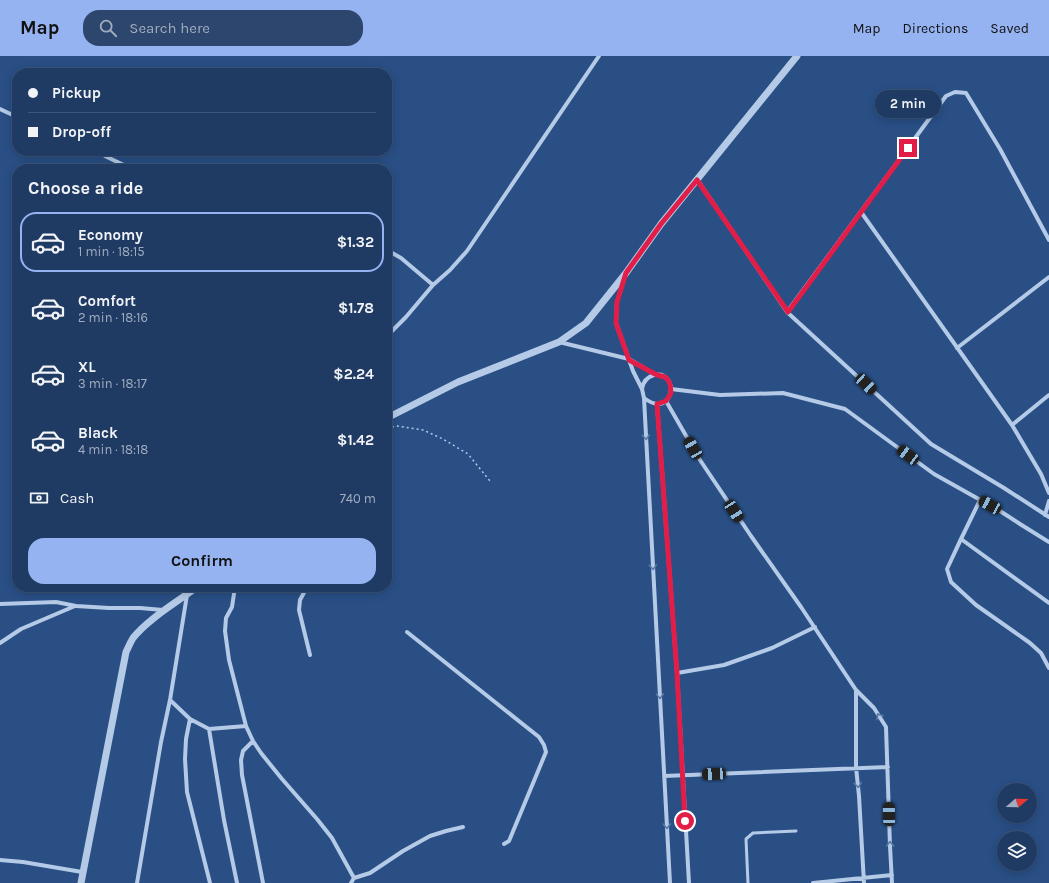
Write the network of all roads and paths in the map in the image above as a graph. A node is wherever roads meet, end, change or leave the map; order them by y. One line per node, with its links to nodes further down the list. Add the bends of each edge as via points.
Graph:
1 (599, 56): 13 (street, via 467,251)
2 (797, 56): 7 (street)
3 (0, 110): 4 (street)
4 (12, 115)
5 (105, 156): 6 (street)
6 (122, 164)
7 (697, 180): 11 (street); 14 (street)
8 (861, 212): 9 (street, via 946,96 955,92 966,94 1000,149); 14 (street); 17 (street)
9 (1049, 240)
10 (392, 253): 13 (street)
11 (626, 273): 16 (street, via 586,323); 18 (street, via 617,302 616,323)
12 (1049, 276): 17 (street)
13 (433, 285): 15 (street)
14 (788, 312): 33 (street, via 931,444)
15 (392, 331)
16 (559, 342): 18 (street); 26 (street, via 458,382)
17 (957, 348): 27 (street)
18 (629, 360): 19 (street); 20 (street)
19 (657, 375): 20 (street, via 648,377); 21 (street, via 665,377)
20 (642, 389): 23 (street)
21 (671, 389): 24 (street); 31 (street, via 720,395 783,393 845,409 934,474)
22 (1049, 395): 27 (street)
23 (644, 398): 25 (street); 59 (street, one-way to 59)
24 (666, 401): 25 (street); 44 (street, via 700,460)
25 (657, 404): 49 (street)
26 (392, 415)
27 (1012, 425): 30 (street, via 1041,474)
28 (392, 427): 29 (path, via 422,430 444,439 468,454)
29 (490, 481)
30 (1049, 493)
31 (980, 500): 34 (street); 35 (street)
32 (1049, 501): 33 (street)
33 (1047, 516)
34 (961, 539): 40 (street); 48 (street, via 947,569 951,582 976,606 1030,643 1041,653)
35 (1049, 542)
36 (191, 592): 39 (street)
37 (235, 592): 53 (street, via 226,618 225,631 229,660)
38 (304, 592): 47 (street, via 299,610)
39 (187, 595): 43 (street); 51 (street)
40 (1049, 603)
41 (0, 604): 42 (street, via 56,602)
42 (76, 606): 43 (street); 46 (street, via 21,629)
43 (166, 610): 64 (street, via 132,639 126,652)
44 (815, 627): 49 (street, via 772,648 724,665); 50 (street)
45 (407, 632): 62 (street, via 539,737 544,745 546,752 509,840)
46 (0, 643)
47 (310, 655)
48 (1049, 668)
49 (677, 673): 58 (street)
50 (856, 690): 56 (street); 57 (street, one-way to 50, via 886,727 874,708)
51 (170, 700): 52 (street); 69 (street)
52 (190, 719): 54 (street); 70 (street, via 185,759 187,792)
53 (246, 726): 54 (street); 55 (street)
54 (209, 728): 71 (street)
55 (253, 741): 66 (street, via 282,780 332,838); 72 (street, via 243,751 242,776)
56 (856, 767): 57 (street); 58 (street); 67 (street, one-way to 67)
57 (888, 767): 65 (street, one-way to 57)
58 (683, 775): 59 (street); 75 (street)
59 (664, 776): 74 (street, one-way to 74)
60 (463, 827): 66 (street, via 430,836 370,873)
61 (796, 830): 76 (lane, via 753,833 746,840)
62 (504, 844)
63 (0, 860): 64 (street)
64 (82, 872): 68 (street)
65 (892, 875): 67 (street); 78 (street)
66 (354, 878): 73 (street)
67 (864, 880): 77 (street)
68 (81, 883)
69 (137, 883)
70 (210, 883)
71 (237, 883)
72 (263, 883)
73 (351, 883)
74 (670, 883)
75 (689, 883)
76 (748, 883)
77 (813, 883)
78 (892, 883)

